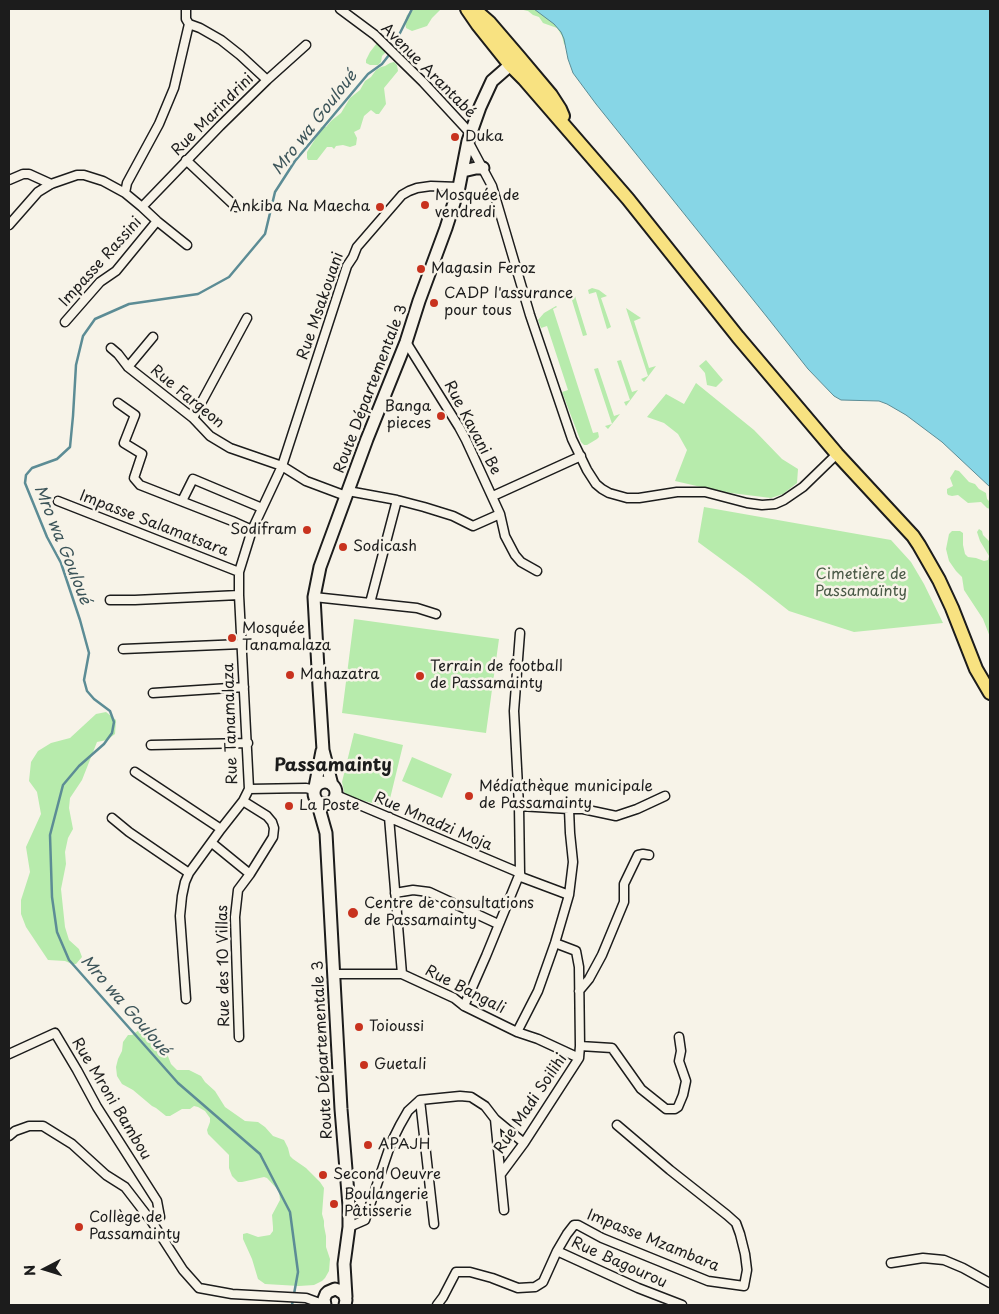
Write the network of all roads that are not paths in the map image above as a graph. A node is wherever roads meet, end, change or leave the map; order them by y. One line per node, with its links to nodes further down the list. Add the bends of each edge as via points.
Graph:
1 (186, 9): 5 (street)
2 (340, 9): 9 (street, Avenue Arantabé, via 375,35 408,67)
3 (467, 9): 7 (main road, via 478,25)
4 (474, 9): 7 (main road, via 489,22)
5 (189, 24): 8 (street, via 221,40); 16 (street, via 174,88 159,124 127,183)
6 (306, 45): 8 (street, Rue Marindrini)
7 (515, 61): 9 (main road, Route Départementale 3, via 490,84); 30 (main road, via 551,95 567,127)
8 (267, 80): 10 (street, Rue Marindrini)
9 (470, 138): 11 (street, Avenue Arantabé); 12 (main road, Route Départementale 3)
10 (186, 160): 17 (street, Rue Marindrini); 18 (street)
11 (483, 168): 12 (main road); 31 (street, Avenue Arantabé, via 492,186 533,324 572,439)
12 (463, 170): 15 (main road, Route Départementale 3)
13 (9, 180): 14 (street, via 29,174)
14 (51, 184): 16 (street, via 84,175 103,181); 20 (street, via 38,192)
15 (459, 187): 25 (main road, Route Départementale 3); 32 (street, Rue Msakouani, via 431,186 402,195 357,247 347,266)
16 (125, 194): 17 (street)
17 (142, 207): 19 (street)
18 (236, 208)
19 (157, 221): 21 (street); 23 (street, Impasse Rassini, via 116,271 100,282)
20 (9, 225)
21 (187, 245)
22 (246, 318): 29 (street)
23 (65, 322)
24 (153, 337): 27 (street)
25 (406, 342): 33 (main road, Route Départementale 3); 34 (street, Rue Kavani Be, via 458,427)
26 (111, 348): 27 (street, Rue Fargeon)
27 (128, 367): 29 (street, Rue Fargeon)
28 (118, 403): 37 (street, via 135,415 124,443 142,454 134,478 140,485)
29 (193, 418): 32 (street, Rue Fargeon, via 210,436 230,448)
30 (837, 454): 31 (street, Avenue Arantabé, via 811,481 775,504 747,503 704,492 627,498 609,493 596,484); 53 (main road, via 919,545 939,580 976,669)
31 (581, 456): 34 (street, Rue Kavani Be)
32 (282, 466): 33 (street, Rue Fargeon, via 306,481); 38 (street, Rue Tanamalaza)
33 (347, 494): 35 (street, Rue Fargeon); 44 (main road, Route Départementale 3, via 320,567)
34 (492, 496): 39 (street)
35 (397, 500): 39 (street, Rue Fargeon, via 453,516 473,526); 46 (street)
36 (58, 501): 42 (street, Impasse Salamatsara)
37 (182, 501): 38 (street, via 193,480); 40 (street)
38 (262, 508): 40 (street, Rue Tanamalaza)
39 (500, 514): 41 (street, via 505,536 515,555)
40 (252, 530): 42 (street, Rue Tanamalaza)
41 (537, 571)
42 (239, 572): 43 (street, Rue Tanamalaza)
43 (239, 594): 45 (street); 49 (street, Rue Tanamalaza)
44 (314, 597): 46 (street); 56 (main road, Route Départementale 3)
45 (110, 600)
46 (370, 603): 47 (street, via 417,608)
47 (436, 614)
48 (520, 633): 63 (street, via 514,711)
49 (242, 644): 50 (street); 51 (street, Rue Tanamalaza)
50 (123, 649)
51 (244, 686): 52 (street); 54 (street, Rue Tanamalaza)
52 (153, 693)
53 (990, 693)
54 (248, 743): 55 (street); 58 (street, Rue Tanamalaza)
55 (151, 745)
56 (323, 750): 59 (main road, Route Départementale 3); 60 (main road, Route Départementale 3)
57 (136, 772): 67 (street)
58 (249, 789): 59 (street, via 306,788); 62 (street, Rue Tanamalaza)
59 (315, 793): 60 (main road, via 324,804); 60 (main road, via 325,781); 68 (main road, Route Départementale 3)
60 (333, 794): 65 (street, Rue Mnadzi Moja); 68 (main road, Route Départementale 3)
61 (665, 796): 64 (street, via 616,816)
62 (243, 801): 67 (street, Rue Tanamalaza); 73 (street, Rue des 10 Villas, via 267,816 274,828 273,837)
63 (519, 806): 64 (street); 72 (street)
64 (570, 809): 75 (street, via 573,862)
65 (389, 817): 72 (street, Rue Mnadzi Moja); 74 (street)
66 (112, 818): 71 (street)
67 (221, 829): 69 (street, Rue Tanamalaza)
68 (326, 833): 78 (main road, Route Départementale 3)
69 (212, 843): 71 (street, Rue Tanamalaza); 73 (street)
70 (649, 855): 80 (street, via 638,855 624,884 624,902 602,955 589,980)
71 (189, 873): 81 (street, Rue Tanamalaza, via 180,916)
72 (520, 873): 75 (street, Rue Mnadzi Moja, via 521,877); 76 (street)
73 (250, 874): 84 (street, Rue des 10 Villas, via 238,890 234,916)
74 (395, 894): 76 (street, via 413,890 429,892); 79 (street)
75 (569, 895): 77 (street)
76 (498, 924): 82 (street)
77 (554, 942): 80 (street, Rue Madi Soilihi, via 576,951); 83 (street, via 538,991)
78 (333, 974): 79 (street, Rue Bangali); 98 (main road, Route Départementale 3)
79 (402, 974): 82 (street, Rue Bangali, via 454,998)
80 (579, 991): 86 (street, Rue Madi Soilihi)
81 (186, 999)
82 (464, 1006): 83 (street, Rue Bangali)
83 (517, 1032): 88 (street, Rue Bangali)
84 (239, 1037)
85 (679, 1037): 86 (street, via 679,1061 686,1081 675,1109 666,1109 641,1089 612,1048)
86 (580, 1046): 88 (street, Rue Madi Soilihi)
87 (9, 1054): 96 (street, Rue Mroni Bambou, via 55,1033 97,1107 157,1200 160,1216)
88 (579, 1058): 93 (street, Rue Madi Soilihi)
89 (420, 1100): 90 (street, via 471,1097 485,1106); 97 (street); 98 (street, via 400,1125 365,1220)
90 (495, 1119): 93 (street); 94 (street)
91 (617, 1126): 99 (street, Impasse Mzambara, via 736,1224 745,1254 744,1286 708,1282 578,1225 574,1225)
92 (9, 1136): 96 (street, via 29,1126 43,1126 72,1144 106,1175 125,1187)
93 (524, 1143): 94 (street, Rue Madi Soilihi)
94 (501, 1174): 95 (street)
95 (504, 1210)
96 (152, 1222): 103 (street, via 183,1270 199,1288 232,1294)
97 (434, 1224)
98 (348, 1227): 101 (main road, Route Départementale 3)
99 (557, 1251): 105 (street, Rue Bagourou, via 542,1282 536,1287 518,1288 470,1272 456,1272); 106 (street, Rue Bagourou)
100 (890, 1263): 102 (street, via 924,1258 944,1260)
101 (344, 1264): 103 (main road, Route Départementale 3); 104 (main road, Route Départementale 3)
102 (990, 1283)
103 (327, 1299): 104 (main road, via 335,1290 341,1292)
104 (346, 1301)
105 (437, 1305)
106 (682, 1305)

